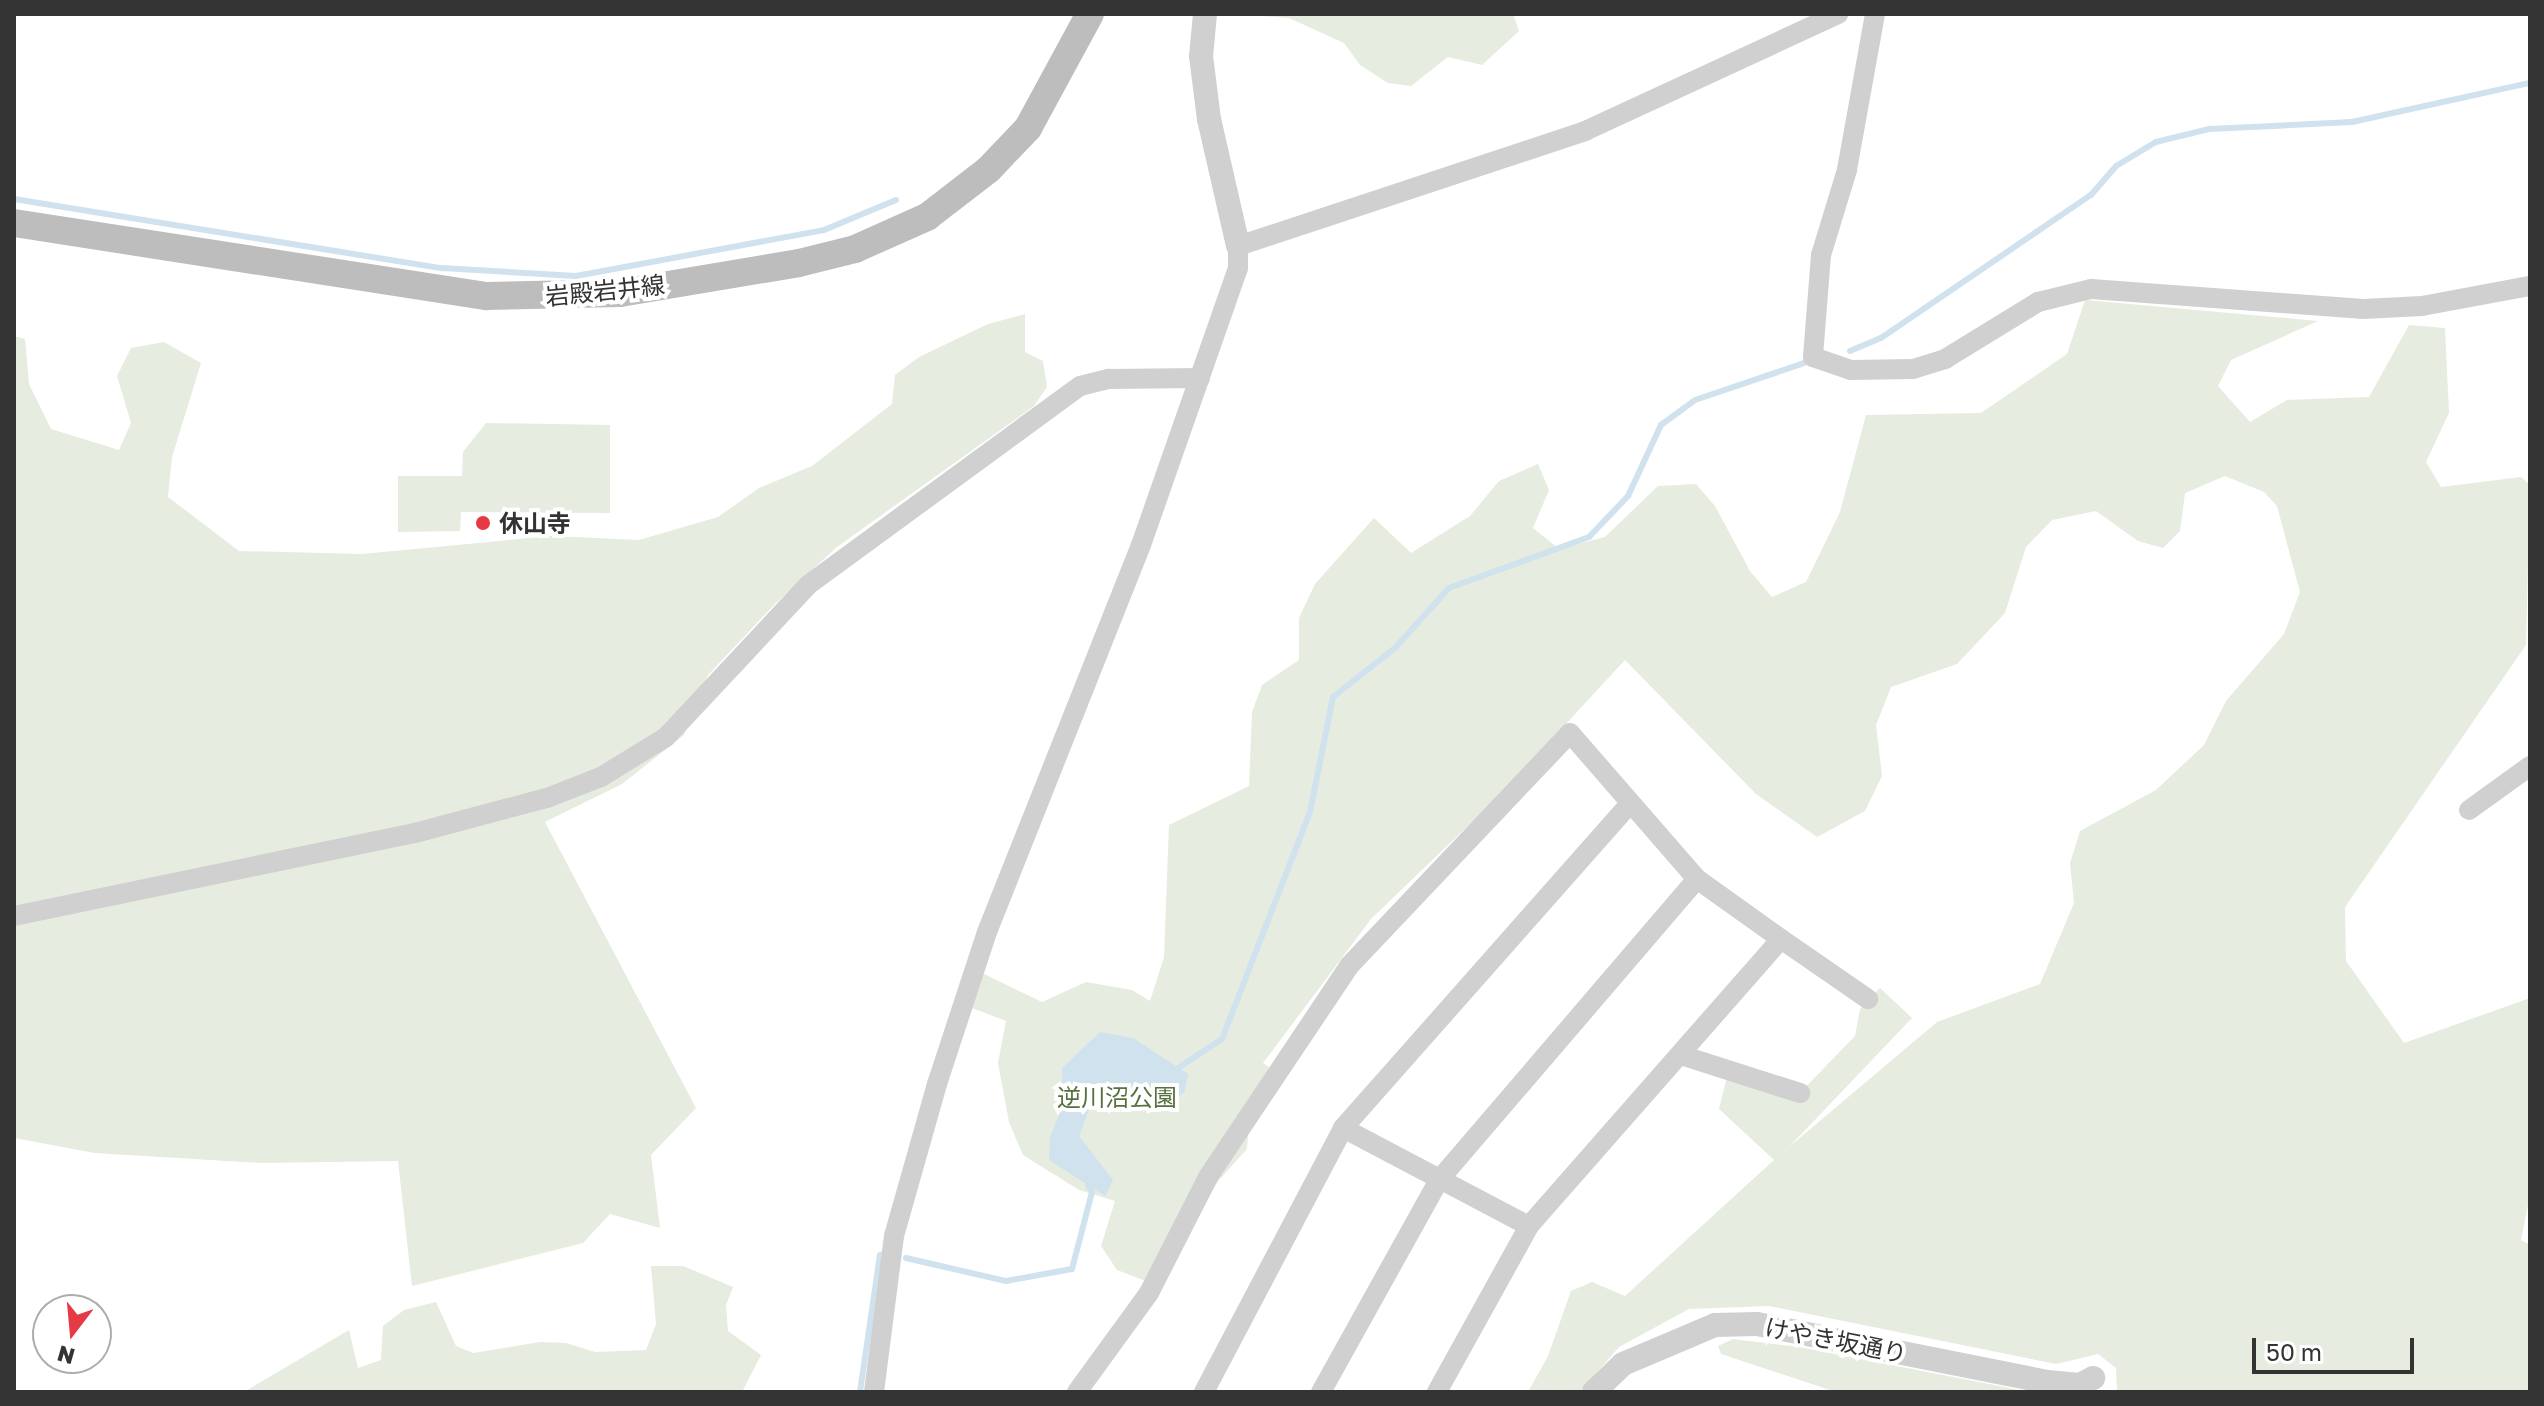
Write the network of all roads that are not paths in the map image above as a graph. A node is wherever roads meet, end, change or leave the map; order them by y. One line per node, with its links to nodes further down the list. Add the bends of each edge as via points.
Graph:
1 (1090, 14): 5 (main road, 岩殿岩井線, via 1028,128 989,169 927,217 855,249 799,263 620,293 486,296)
2 (1205, 14): 6 (street, via 1201,56 1209,119)
3 (1838, 14): 6 (street, via 1585,131)
4 (1875, 14): 7 (street, via 1847,170 1821,255 1813,357 1851,370 1913,369 1945,359 2038,302 2091,289 2363,309 2422,306)
5 (14, 223)
6 (1238, 246): 8 (street, via 1238,268)
7 (2530, 286)
8 (1200, 378): 13 (street, via 1109,379 1080,386 808,585 666,737 601,777 547,798 415,833); 22 (street, via 1141,545 987,932 937,1084 894,1236)
9 (2530, 766): 11 (street)
10 (1631, 803): 12 (street); 18 (street); 23 (street, via 1570,733 1380,933 1349,966 1262,1094 1208,1177 1149,1293)
11 (2469, 810)
12 (1697, 879): 14 (street); 19 (street)
13 (14, 916)
14 (1781, 939): 15 (street); 16 (street)
15 (1868, 999)
16 (1684, 1056): 17 (street); 20 (street)
17 (1800, 1093)
18 (1343, 1128): 19 (street); 24 (street)
19 (1439, 1180): 20 (street); 25 (street)
20 (1529, 1226): 26 (street)
21 (2093, 1378): 27 (street, けやき坂通り, via 2080,1385 2047,1382 1757,1324 1715,1325 1623,1364)
22 (874, 1392)
23 (1077, 1392)
24 (1204, 1392)
25 (1321, 1392)
26 (1437, 1392)
27 (1594, 1392)

